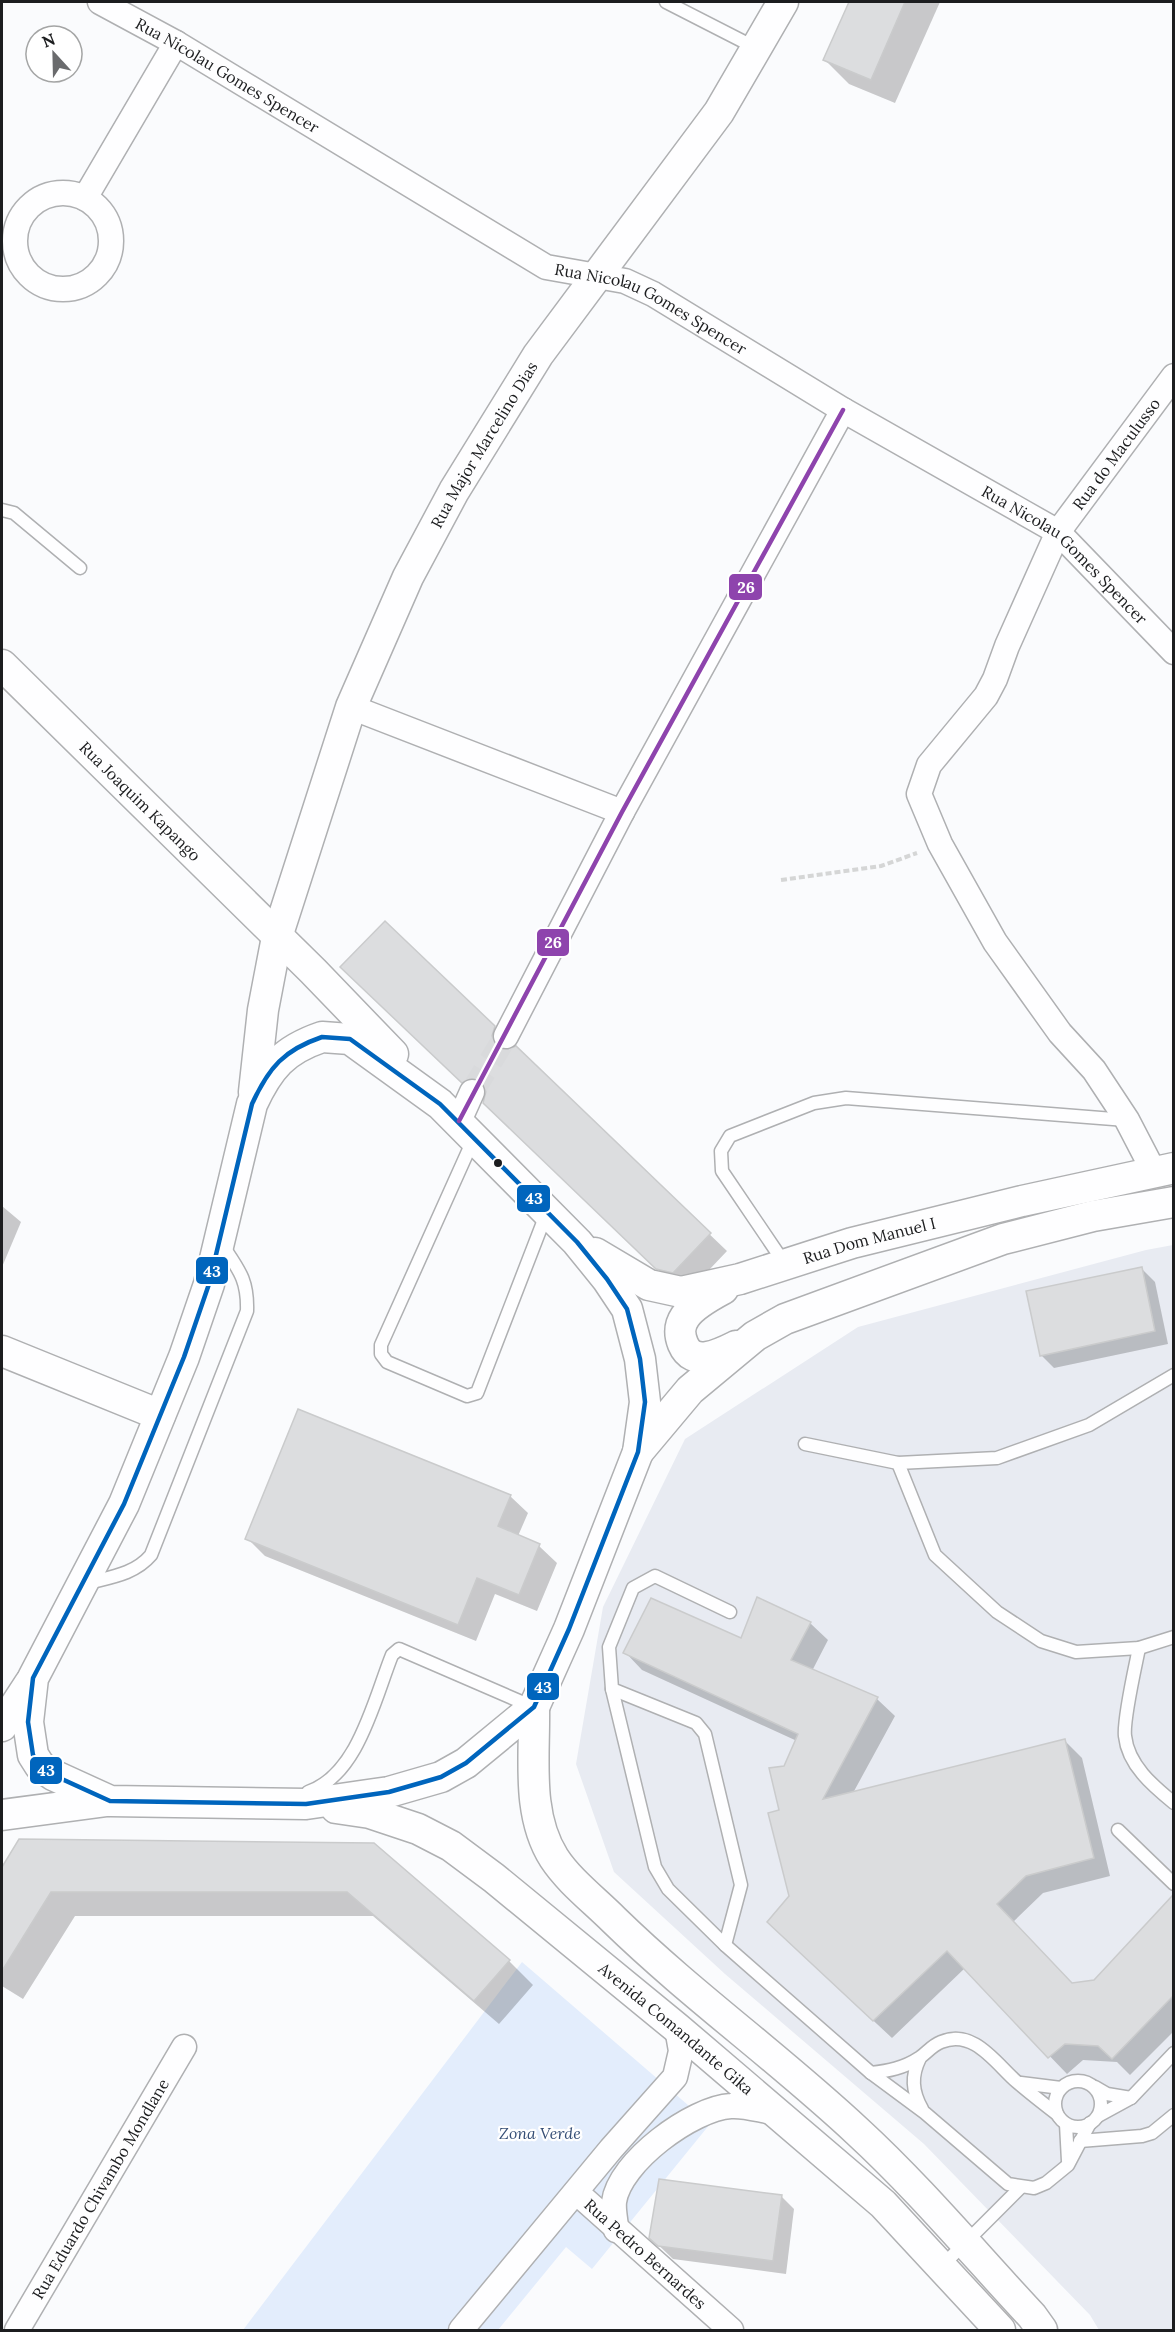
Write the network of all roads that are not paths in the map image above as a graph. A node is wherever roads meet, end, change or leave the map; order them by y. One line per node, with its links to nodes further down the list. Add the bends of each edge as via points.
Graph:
1 (100, 2): 4 (street, Rua Nicolau Gomes Spencer)
2 (666, 2): 5 (lane)
3 (783, 2): 5 (street, Rua Major Marcelino Dias)
4 (176, 43): 6 (street); 7 (street, Rua Nicolau Gomes Spencer, via 546,267)
5 (756, 48): 7 (street, Rua Major Marcelino Dias, via 719,112)
6 (85, 198)
7 (598, 277): 9 (street, Rua Nicolau Gomes Spencer, via 626,281 652,294); 15 (street, Rua Major Marcelino Dias, via 538,355 454,491 408,577)
8 (1173, 376): 11 (street, Rua do Maculusso)
9 (843, 410): 11 (street, Rua Nicolau Gomes Spencer); 16 (street)
10 (2, 510): 12 (lane, via 14,513)
11 (1058, 532): 13 (street, Rua Nicolau Gomes Spencer); 21 (street, Rua do Maculusso, via 995,679 986,696 929,765 920,794 940,844 995,942 1060,1033 1094,1070)
12 (80, 568)
13 (1173, 652)
14 (2, 665): 17 (street, Rua Joaquim Kapango)
15 (351, 707): 16 (street); 17 (street, Rua Major Marcelino Dias)
16 (622, 812): 18 (street)
17 (277, 937): 20 (street, Rua Major Marcelino Dias, via 263,1010); 22 (street, Rua Joaquim Kapango)
18 (506, 1036)
19 (472, 1092): 22 (street)
20 (252, 1104): 22 (street, via 277,1062 290,1050 322,1037 350,1040); 26 (street)
21 (1127, 1120): 23 (street, Rua do Maculusso); 28 (lane, via 846,1098 814,1103 730,1136 721,1151 722,1171)
22 (458, 1121): 25 (street); 25 (lane, via 381,1345 387,1362 467,1396 477,1393)
23 (1164, 1170): 28 (street, Rua Dom Manuel I, via 1022,1200)
24 (1173, 1202): 30 (street, via 1093,1216 1003,1239 785,1319)
25 (548, 1212): 27 (street)
26 (220, 1242): 33 (street, via 209,1284); 37 (lane, via 243,1277 248,1290 247,1311 151,1555 143,1565 129,1572)
27 (577, 1242): 29 (street, Rua Dom Manuel I, via 649,1285 681,1292); 35 (street, via 627,1309 640,1359 645,1402)
28 (785, 1264): 29 (street, Rua Dom Manuel I)
29 (740, 1279): 30 (street, via 695,1307 686,1316 680,1337 694,1357 709,1358)
30 (755, 1336): 35 (street, via 690,1390)
31 (2, 1352): 33 (street)
32 (1173, 1375): 36 (lane, via 1089,1425 997,1458)
33 (160, 1415): 37 (street, via 124,1504)
34 (805, 1444): 36 (lane)
35 (638, 1452): 43 (street)
36 (898, 1463): 40 (lane, via 935,1555 997,1612 1041,1641 1076,1652)
37 (84, 1584): 41 (street)
38 (730, 1612): 42 (lane, via 655,1576 633,1588 609,1647)
39 (1173, 1637): 40 (lane)
40 (1138, 1648): 47 (lane, via 1124,1736 1135,1764 1148,1782)
41 (33, 1678): 44 (street); 45 (street, via 28,1722 33,1755 53,1775)
42 (612, 1689): 51 (lane, via 655,1868 668,1889); 51 (lane, via 696,1723 705,1734 741,1885)
43 (534, 1707): 46 (street, via 483,1750 441,1777 389,1792); 46 (lane, via 399,1649 392,1655 352,1755 341,1772); 72 (street, via 537,1811 541,1830 566,1872 649,1954 858,2132)
44 (2, 1726)
45 (110, 1800): 46 (street); 48 (street)
46 (292, 1803): 52 (street, Avenida Comandante Gika, via 370,1813 418,1829 451,1846)
47 (1173, 1803)
48 (2, 1815)
49 (1118, 1830): 50 (lane)
50 (1173, 1884)
51 (725, 1945): 56 (lane)
52 (677, 2028): 61 (street, Avenida Comandante Gika); 70 (street, Rua Pedro Bernardes, via 681,2051 675,2077)
53 (184, 2047): 74 (street, Rua Eduardo Chivambo Mondlane)
54 (1173, 2054): 60 (lane)
55 (920, 2058): 56 (lane, via 892,2070); 57 (lane, via 930,2047 958,2039 985,2050); 62 (lane, via 913,2085)
56 (871, 2073): 62 (lane)
57 (1017, 2082): 59 (lane); 63 (lane)
58 (1094, 2086): 59 (lane, via 1073,2080); 60 (lane, via 1107,2094); 65 (lane, via 1101,2106)
59 (1061, 2088): 63 (lane, via 1054,2100)
60 (1131, 2098): 65 (lane)
61 (772, 2112): 71 (street, via 732,2106 706,2111 647,2149 614,2200); 73 (street, Avenida Comandante Gika, via 883,2205)
62 (925, 2113): 69 (lane, via 1008,2184)
63 (1057, 2114): 66 (lane)
64 (1173, 2115): 67 (lane, via 1152,2133 1142,2136)
65 (1094, 2120): 66 (lane, via 1078,2127); 67 (lane)
66 (1066, 2124): 68 (lane)
67 (1080, 2141): 68 (lane)
68 (1068, 2165): 69 (lane, via 1046,2183)
69 (1020, 2188): 72 (lane)
70 (576, 2192): 71 (street, Rua Pedro Bernardes); 75 (street)
71 (616, 2230): 76 (street, Rua Pedro Bernardes, via 664,2268)
72 (966, 2245): 73 (lane); 78 (street)
73 (941, 2266): 77 (street, Avenida Comandante Gika)
74 (16, 2331)
75 (461, 2331)
76 (731, 2331)
77 (1000, 2331)
78 (1042, 2331)

